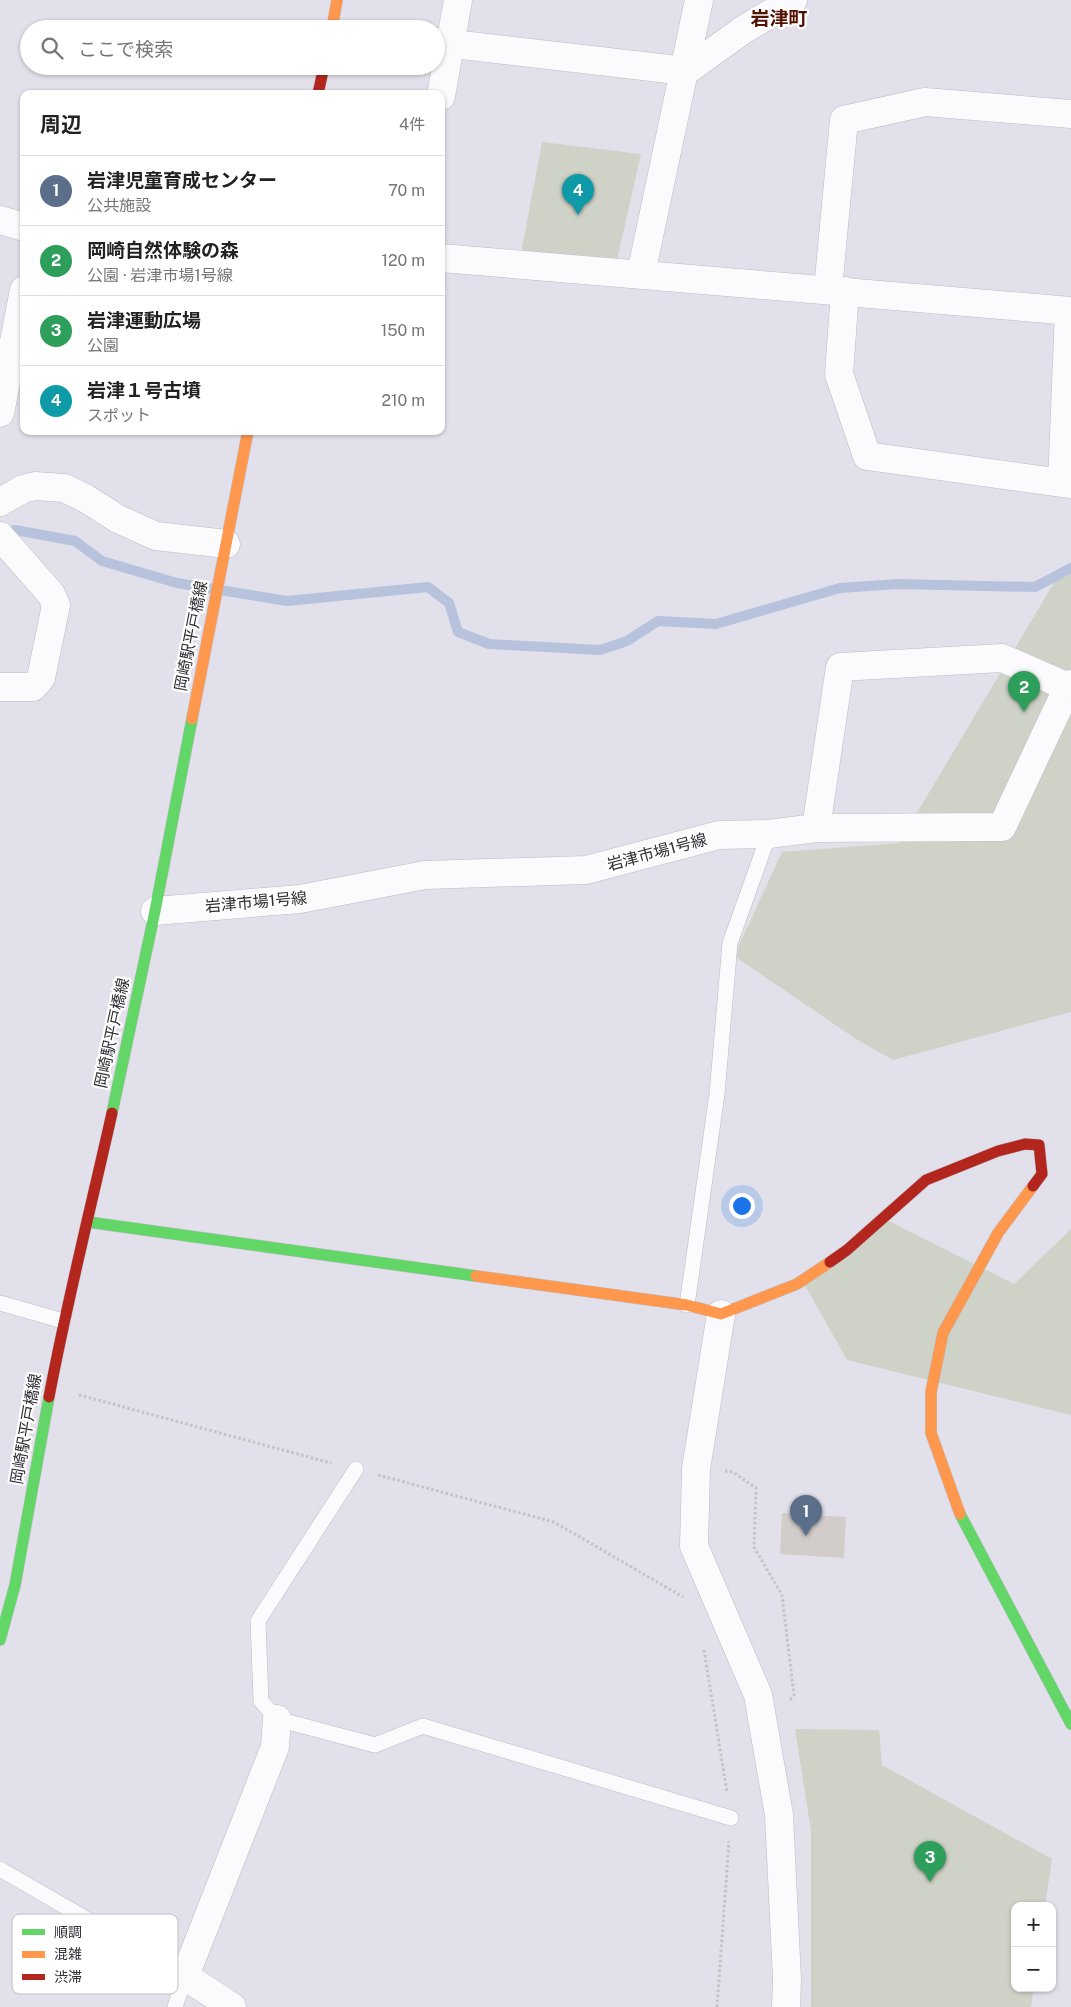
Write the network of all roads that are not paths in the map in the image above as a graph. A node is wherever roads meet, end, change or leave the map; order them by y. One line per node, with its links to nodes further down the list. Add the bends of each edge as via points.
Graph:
1 (337, 0): 5 (street)
2 (458, 0): 6 (street)
3 (700, 0): 8 (street)
4 (792, 0): 8 (street)
5 (334, 20)
6 (445, 37)
7 (445, 43): 8 (street)
8 (686, 71): 17 (street)
9 (322, 75): 11 (street)
10 (442, 75): 12 (street)
11 (319, 90)
12 (441, 90)
13 (1071, 114): 18 (street, via 925,102 844,120)
14 (0, 220): 15 (street)
15 (20, 225)
16 (445, 258): 17 (street)
17 (641, 274): 18 (street)
18 (836, 290): 20 (street); 24 (street, via 839,374 867,456)
19 (20, 308): 21 (street)
20 (1070, 311): 24 (street)
21 (3, 384): 22 (street)
22 (0, 413)
23 (247, 435): 27 (street, 岡崎駅平戸橋線)
24 (1066, 484)
25 (0, 502): 27 (street, via 34,486 64,488 118,519 156,536)
26 (0, 536): 29 (street, via 51,594 56,605 41,678 33,687)
27 (226, 544): 32 (street, 岡崎駅平戸橋線)
28 (1069, 686): 30 (street, 岩津市場1号線, via 1002,827); 30 (street, via 1002,658 840,666)
29 (0, 687)
30 (816, 828): 31 (street, 岩津市場1号線)
31 (768, 834): 32 (street, 岩津市場1号線, via 719,835 586,870 426,875 300,899); 35 (lane, via 730,943 717,1094)
32 (155, 911): 33 (street, 岡崎駅平戸橋線)
33 (88, 1222): 35 (street); 37 (street, 岡崎駅平戸橋線)
34 (0, 1303): 37 (lane)
35 (687, 1305): 36 (street)
36 (722, 1314): 41 (street, via 797,1284 848,1250 926,1180 998,1151 1025,1144 1039,1145 1042,1174 998,1233 943,1333 931,1392 931,1433 961,1518); 49 (street, via 696,1469 694,1546 758,1695 779,1815)
37 (63, 1321): 39 (street, 岡崎駅平戸橋線, via 15,1585)
38 (356, 1469): 40 (lane, via 258,1621 261,1701)
39 (0, 1640)
40 (278, 1718): 42 (lane, via 375,1745 423,1726); 46 (street, via 275,1747)
41 (1071, 1724)
42 (731, 1818)
43 (0, 1869): 44 (lane)
44 (78, 1914)
45 (178, 1972): 46 (lane)
46 (185, 1976): 47 (lane); 48 (street)
47 (175, 2007)
48 (232, 2007)
49 (786, 2007)

